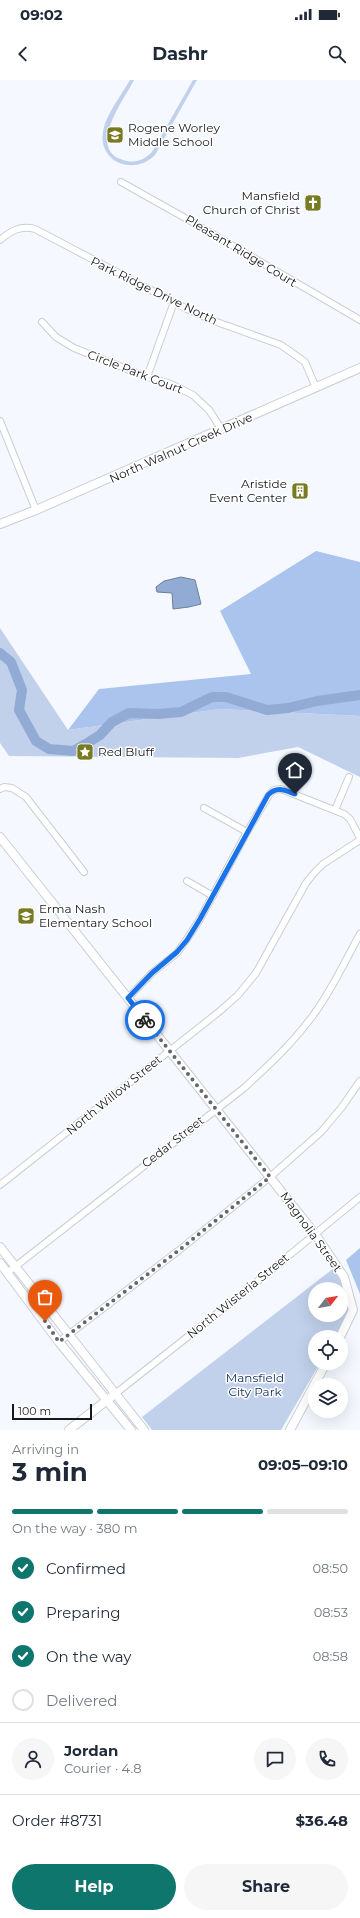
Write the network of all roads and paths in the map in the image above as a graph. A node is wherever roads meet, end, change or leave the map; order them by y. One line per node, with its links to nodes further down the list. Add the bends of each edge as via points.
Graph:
1 (121, 182): 4 (street, Pleasant Ridge Court)
2 (0, 240): 3 (street, Park Ridge Drive North, via 11,231 20,228 34,229)
3 (174, 302): 7 (street); 8 (street, Park Ridge Drive North, via 214,321 281,345 305,362)
4 (360, 320)
5 (42, 322): 7 (street, Circle Park Court, via 56,337 74,348)
6 (360, 368): 8 (main road, North Walnut Creek Drive)
7 (147, 377): 10 (street, Circle Park Court, via 171,384 193,395 209,410)
8 (316, 388): 10 (main road, North Walnut Creek Drive)
9 (0, 421): 11 (street)
10 (222, 430): 11 (main road, North Walnut Creek Drive)
11 (36, 510): 12 (main road, North Walnut Creek Drive)
12 (0, 524)
13 (349, 777): 16 (street)
14 (0, 789): 20 (street, via 12,788 26,797)
15 (204, 808): 17 (street)
16 (335, 810): 17 (street, via 281,789 274,790 268,795); 19 (street, via 350,819)
17 (247, 832): 22 (street)
18 (0, 837): 24 (main road, Magnolia Street)
19 (360, 839): 25 (street, North Willow Street, via 323,864 306,883 256,973 238,995)
20 (84, 872)
21 (188, 881): 22 (street)
22 (213, 896): 24 (street, via 177,952)
23 (360, 934): 27 (street, Cedar Street, via 313,1015 272,1062)
24 (128, 998): 25 (main road, Magnolia Street)
25 (170, 1051): 27 (main road, Magnolia Street); 29 (street, North Willow Street)
26 (360, 1081): 28 (street, via 321,1132)
27 (216, 1109): 28 (main road, Magnolia Street); 34 (street, Cedar Street)
28 (270, 1177): 31 (main road, Magnolia Street); 38 (street)
29 (0, 1185)
30 (360, 1197): 31 (street, North Wisteria Street)
31 (315, 1234): 36 (main road, Magnolia Street, via 344,1277); 41 (street, North Wisteria Street)
32 (0, 1247): 34 (main road)
33 (0, 1263): 35 (main road)
34 (15, 1267): 35 (street, Cedar Street); 38 (main road)
35 (7, 1273): 39 (main road)
36 (356, 1311): 37 (main road, Magnolia Street)
37 (344, 1330)
38 (68, 1335): 39 (street); 41 (main road)
39 (59, 1342): 42 (main road)
40 (322, 1370): 46 (main road)
41 (115, 1394): 42 (main road); 45 (main road)
42 (107, 1400): 43 (main road); 44 (main road)
43 (69, 1430)
44 (131, 1430)
45 (144, 1430)
46 (290, 1430)

